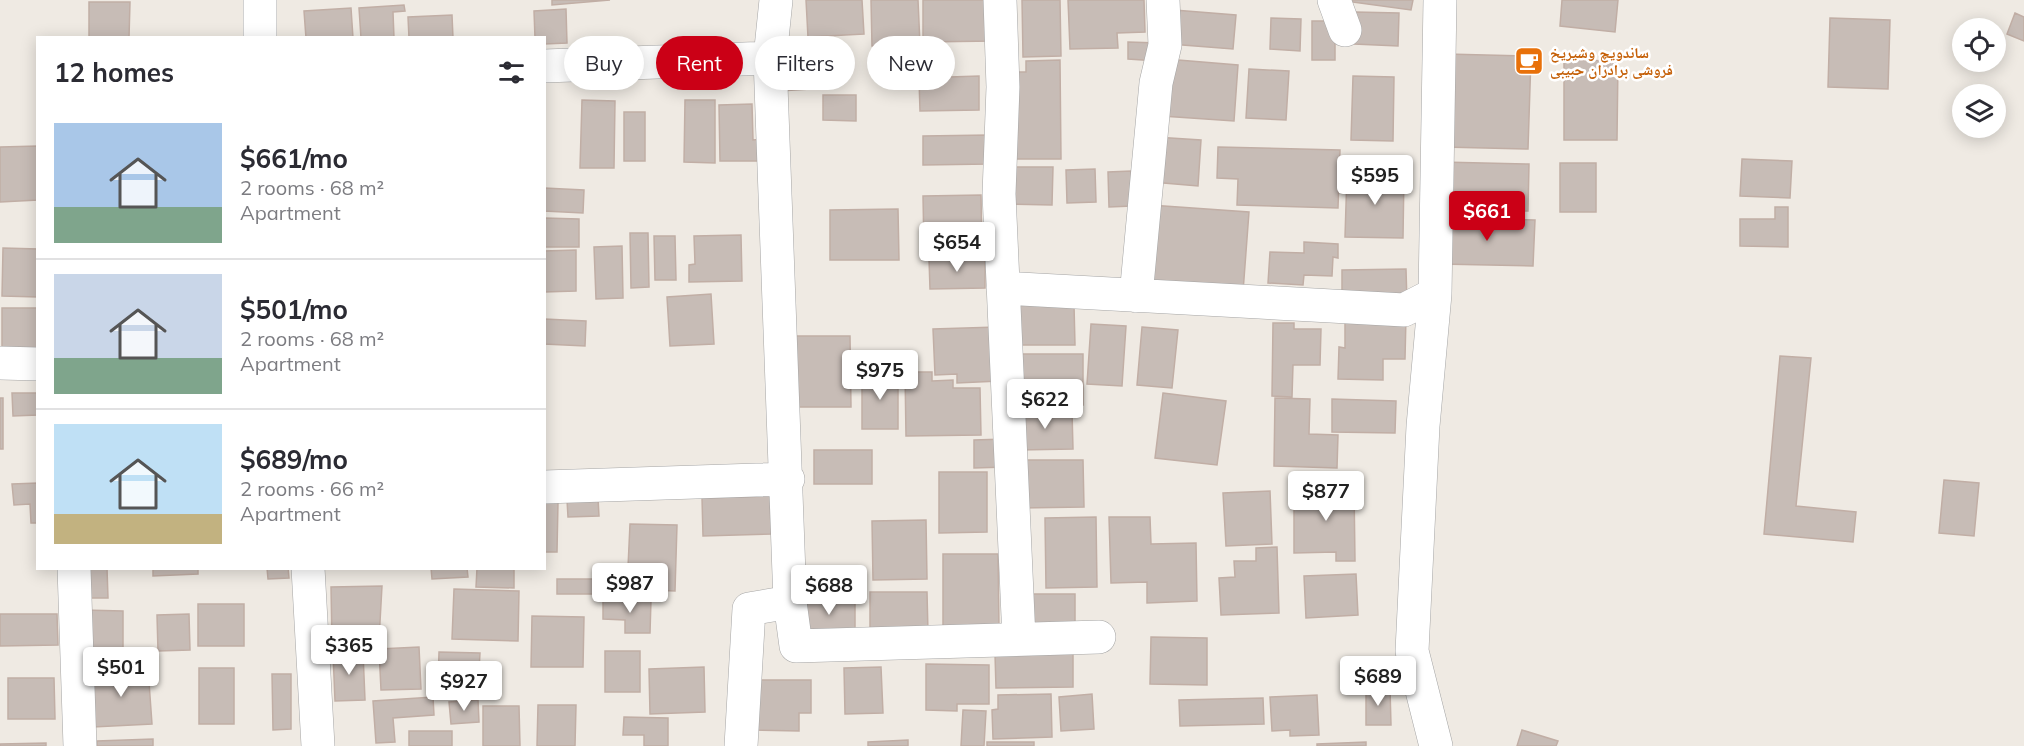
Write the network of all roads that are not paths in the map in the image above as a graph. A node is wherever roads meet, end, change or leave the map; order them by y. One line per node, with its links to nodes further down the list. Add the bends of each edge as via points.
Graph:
1 (260, 0): 6 (street)
2 (776, 0): 7 (street)
3 (1000, 0): 11 (street, via 1003,87 999,194)
4 (1163, 0): 13 (street, via 1165,45 1156,83)
5 (1440, 0): 12 (street)
6 (260, 36)
7 (772, 36)
8 (755, 59): 9 (street)
9 (546, 66)
10 (771, 90): 16 (street)
11 (1003, 288): 13 (street); 22 (street)
12 (1435, 294): 13 (street, via 1404,310); 26 (street, via 1423,426 1412,651)
13 (1136, 296)
14 (0, 363): 15 (street)
15 (36, 364)
16 (788, 479): 17 (street); 20 (street)
17 (546, 488)
18 (74, 570): 23 (street)
19 (308, 570): 24 (street)
20 (790, 602): 22 (street, via 796,646); 25 (street, via 748,609)
21 (1099, 637): 22 (street)
22 (1019, 639)
23 (80, 746)
24 (318, 746)
25 (741, 746)
26 (1436, 746)

